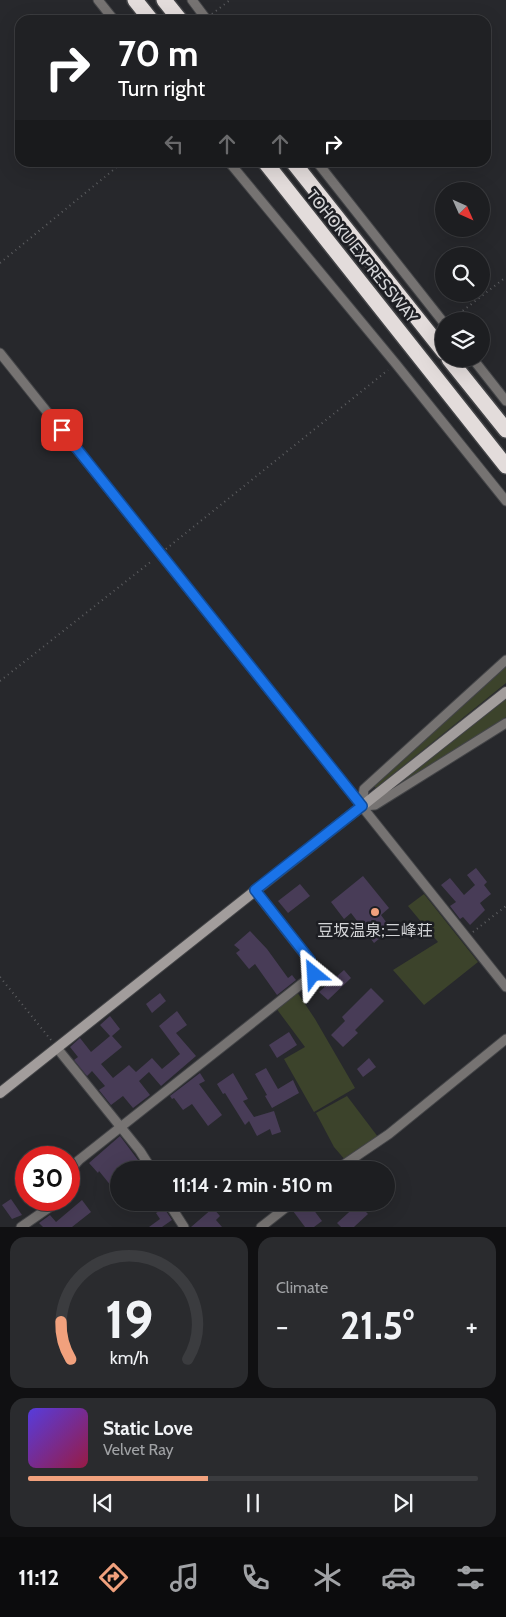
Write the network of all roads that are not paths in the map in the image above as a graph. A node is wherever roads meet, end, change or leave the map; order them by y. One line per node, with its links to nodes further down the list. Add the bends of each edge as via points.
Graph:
1 (98, 0): 5 (street)
2 (136, 0): 6 (highway)
3 (164, 0): 7 (highway)
4 (192, 0): 8 (street)
5 (110, 15)
6 (147, 15)
7 (176, 15)
8 (204, 15)
9 (233, 167): 21 (street)
10 (269, 167): 20 (highway, TOHOKU EXPRESSWAY)
11 (297, 167): 14 (highway, TOHOKU EXPRESSWAY)
12 (321, 167): 13 (street)
13 (435, 312)
14 (435, 341)
15 (0, 353): 25 (street)
16 (455, 367): 19 (highway)
17 (478, 367): 18 (street)
18 (506, 401)
19 (506, 430)
20 (506, 466)
21 (506, 501)
22 (506, 660): 25 (street, via 364,789)
23 (506, 692): 25 (street)
24 (506, 723): 25 (street, via 375,805)
25 (362, 806): 26 (street); 27 (street)
26 (255, 890): 29 (street); 31 (street, via 310,960 314,974)
27 (506, 987)
28 (506, 1039): 34 (street, via 389,1134)
29 (57, 1048): 30 (street); 31 (street)
30 (0, 1093)
31 (119, 1126): 32 (street); 33 (street)
32 (80, 1160)
33 (146, 1161)
34 (349, 1161)
35 (44, 1211): 38 (street)
36 (174, 1211): 39 (street)
37 (281, 1211): 40 (street)
38 (21, 1227)
39 (184, 1227)
40 (261, 1227)

